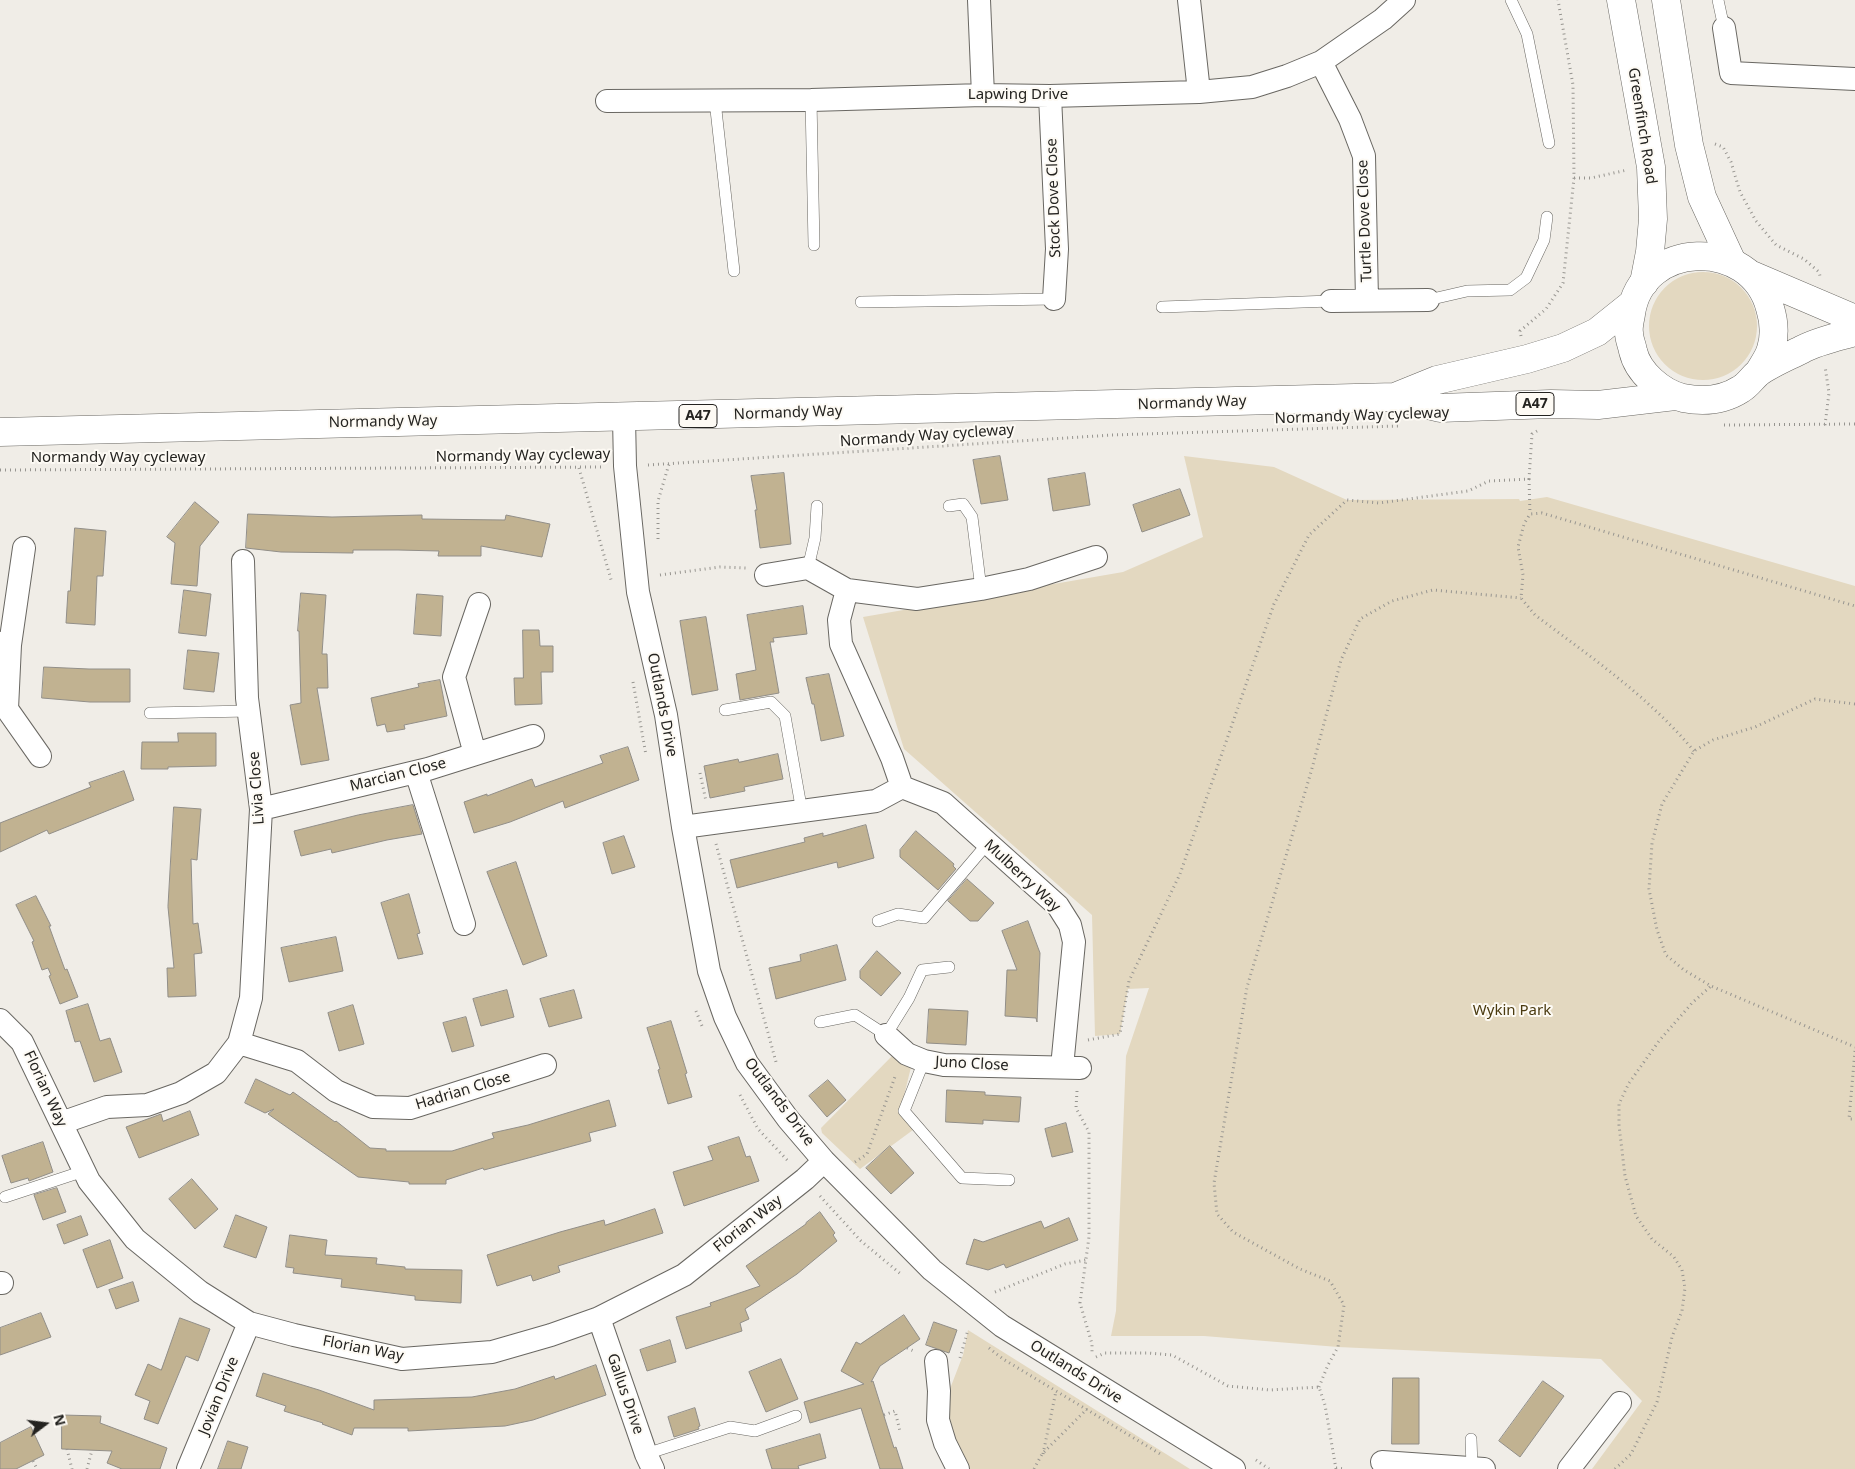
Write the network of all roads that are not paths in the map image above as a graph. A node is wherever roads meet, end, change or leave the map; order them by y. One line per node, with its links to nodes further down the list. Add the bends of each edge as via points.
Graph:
1 (979, 0): 12 (street)
2 (1189, 0): 11 (street)
3 (1404, 0): 9 (street, Lapwing Drive, via 1383,19)
4 (1511, 0): 17 (lane, via 1527,34)
5 (1621, 0): 22 (main road, Greenfinch Road, via 1651,167 1653,219 1650,252)
6 (1666, 0): 20 (main road, via 1689,144 1702,197)
7 (1718, 0): 8 (lane)
8 (1724, 28): 10 (street, via 1731,73)
9 (1321, 62): 11 (street, Lapwing Drive, via 1252,87); 24 (street, Turtle Dove Close, via 1350,119 1364,156)
10 (1855, 79)
11 (1199, 92): 13 (street, Lapwing Drive)
12 (983, 95): 13 (street, Lapwing Drive); 14 (street, Lapwing Drive)
13 (1050, 96): 23 (street, Stock Dove Close, via 1057,249)
14 (812, 100): 16 (street, Lapwing Drive); 19 (lane)
15 (607, 101): 16 (street, Lapwing Drive)
16 (715, 101): 21 (lane)
17 (1549, 143)
18 (1547, 218): 25 (lane, via 1544,240 1526,278 1510,290 1467,291)
19 (814, 245)
20 (1742, 268): 22 (main road, via 1708,255 1684,257 1662,266); 29 (main road); 31 (main road, via 1767,297 1774,322 1771,349)
21 (734, 271)
22 (1638, 293): 32 (main road, via 1628,332 1635,359 1652,381); 33 (main road, Normandy Way / A47, via 1597,332 1564,348 1527,360 1437,380)
23 (1054, 299): 27 (lane)
24 (1367, 300): 25 (street, Turtle Dove Close); 26 (street, Turtle Dove Close)
25 (1428, 300)
26 (1330, 301): 28 (lane)
27 (861, 302)
28 (1162, 307)
29 (1855, 319)
30 (1855, 332): 31 (main road, via 1804,348)
31 (1759, 372): 32 (main road, via 1742,389 1721,398 1698,401)
32 (1675, 396): 33 (main road, Normandy Way / A47, via 1598,405 1440,408)
33 (1395, 397): 34 (main road, Normandy Way / A47)
34 (624, 418): 35 (main road, Normandy Way / A47); 57 (street, Outlands Drive, via 625,466 638,592 666,715)
35 (0, 432)
36 (817, 506): 41 (lane, via 815,538)
37 (950, 506): 43 (lane, via 963,504 972,517)
38 (24, 548): 46 (street)
39 (1096, 557): 43 (street, via 1029,579)
40 (243, 561): 48 (street, Livia Close)
41 (808, 568): 42 (street); 44 (street)
42 (766, 575)
43 (981, 589): 44 (street, via 917,599)
44 (847, 590): 54 (street, via 839,620 841,644)
45 (480, 604): 51 (street, via 454,677)
46 (5, 644): 52 (street, via 7,709)
47 (725, 710): 56 (lane, via 771,702 784,716)
48 (249, 711): 49 (lane); 55 (street, Livia Close)
49 (150, 713)
50 (534, 736): 51 (street, Marcian Close)
51 (475, 754): 53 (street, Marcian Close)
52 (40, 756)
53 (416, 772): 55 (street, Marcian Close); 60 (street)
54 (902, 787): 56 (street, via 876,801); 58 (street, Mulberry Way, via 943,803)
55 (261, 809): 65 (street, Livia Close, via 251,998)
56 (802, 812): 57 (street)
57 (683, 827): 70 (street, Outlands Drive, via 709,971 725,1016 747,1063 788,1120)
58 (988, 843): 59 (lane, via 924,918 898,914); 68 (street, Mulberry Way, via 1058,906 1070,925 1074,942)
59 (878, 921)
60 (464, 924)
61 (949, 967): 64 (lane, via 922,970)
62 (0, 1020): 69 (street, Florian Way, via 22,1042)
63 (820, 1022): 64 (lane, via 854,1015)
64 (886, 1035): 66 (street)
65 (239, 1043): 67 (street, Hadrian Close, via 297,1061 336,1091 373,1107 410,1108); 69 (street, via 216,1073 181,1093 147,1105 108,1107)
66 (916, 1058): 68 (street, Juno Close, via 944,1064); 72 (lane, via 904,1111 962,1178)
67 (545, 1065)
68 (1071, 1067)
69 (61, 1122): 71 (street, Florian Way)
70 (824, 1161): 74 (street, Florian Way, via 684,1274); 85 (street, Outlands Drive, via 932,1270 1002,1326)
71 (84, 1171): 73 (lane); 75 (street, Florian Way, via 135,1239 200,1292)
72 (1009, 1180)
73 (5, 1198)
74 (599, 1318): 75 (street, Florian Way, via 492,1352 402,1359); 80 (street, Gallus Drive)
75 (249, 1323): 83 (street, Jovian Drive)
76 (936, 1361): 84 (street, via 938,1420 945,1444)
77 (1620, 1404): 86 (street)
78 (796, 1416): 80 (lane, via 755,1431 730,1427)
79 (1471, 1439): 82 (lane)
80 (649, 1462)
81 (1382, 1462): 82 (street)
82 (1478, 1468)
83 (188, 1469)
84 (958, 1469)
85 (1234, 1469)
86 (1570, 1469)

